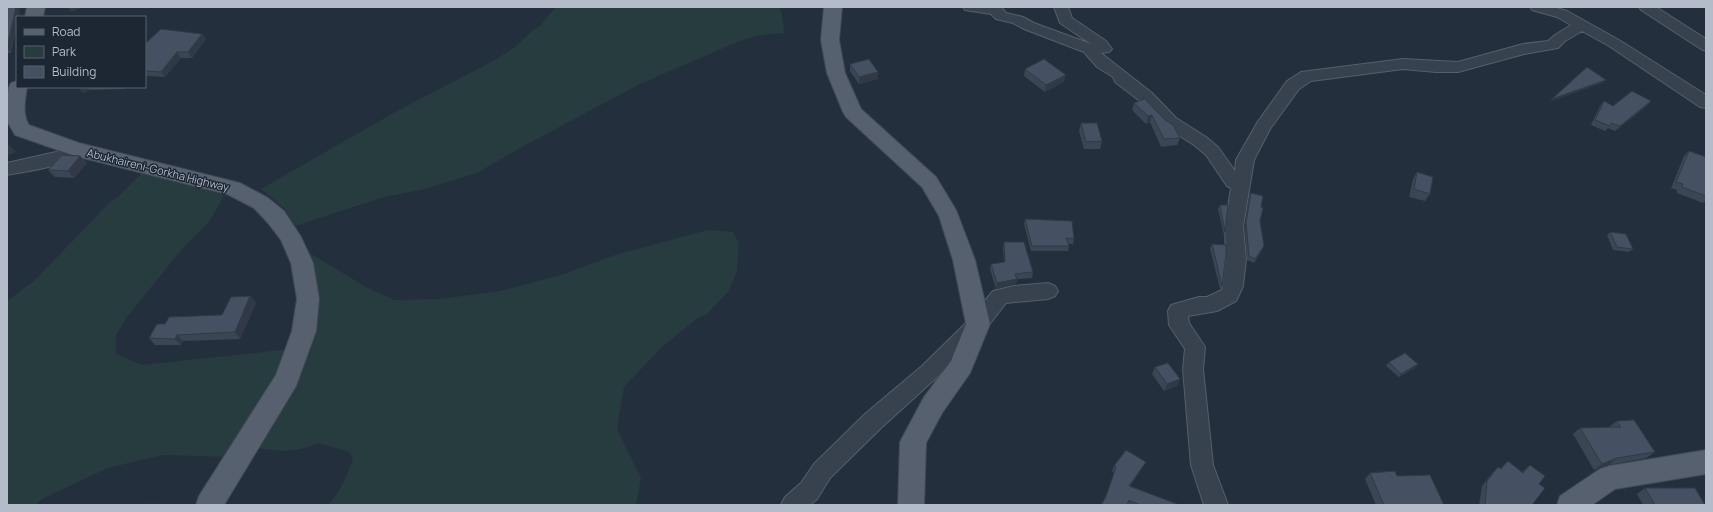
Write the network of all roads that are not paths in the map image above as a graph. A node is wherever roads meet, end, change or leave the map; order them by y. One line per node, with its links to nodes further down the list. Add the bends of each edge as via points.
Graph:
1 (833, 7): 15 (main road, via 830,40 836,73 853,112 929,182 949,216 964,260)
2 (970, 7): 8 (street, via 996,10 1001,16 1018,20 1089,49 1102,63)
3 (1060, 7): 8 (street, via 1065,20 1101,44)
4 (1537, 7): 6 (street, via 1562,14)
5 (1646, 7): 7 (street)
6 (1582, 25): 10 (street); 13 (street, via 1560,38 1553,46 1523,49 1458,67 1436,68 1403,64 1307,76 1294,85 1263,127 1246,160)
7 (1706, 46)
8 (1119, 74): 13 (street, via 1170,122 1212,151 1233,182)
9 (18, 88): 11 (main road, Abukhaireni-Gorkha Highway, via 16,120 22,130)
10 (1706, 103)
11 (75, 150): 12 (street, via 61,157); 17 (main road, Abukhaireni-Gorkha Highway, via 233,188 261,203 276,217 302,263 308,299 304,331 286,379)
12 (7, 169)
13 (1242, 182): 20 (street, via 1234,226 1236,260 1233,286 1229,295 1210,305 1199,305 1178,312 1179,325 1195,347 1193,369 1202,465)
14 (1048, 291): 15 (street, via 1000,297)
15 (978, 324): 18 (street, via 929,372 872,421 822,471 809,491); 19 (main road, via 961,366 933,405 913,442)
16 (1706, 462): 21 (main road, via 1609,478)
17 (209, 505)
18 (793, 505)
19 (911, 505)
20 (1216, 505)
21 (1570, 505)

